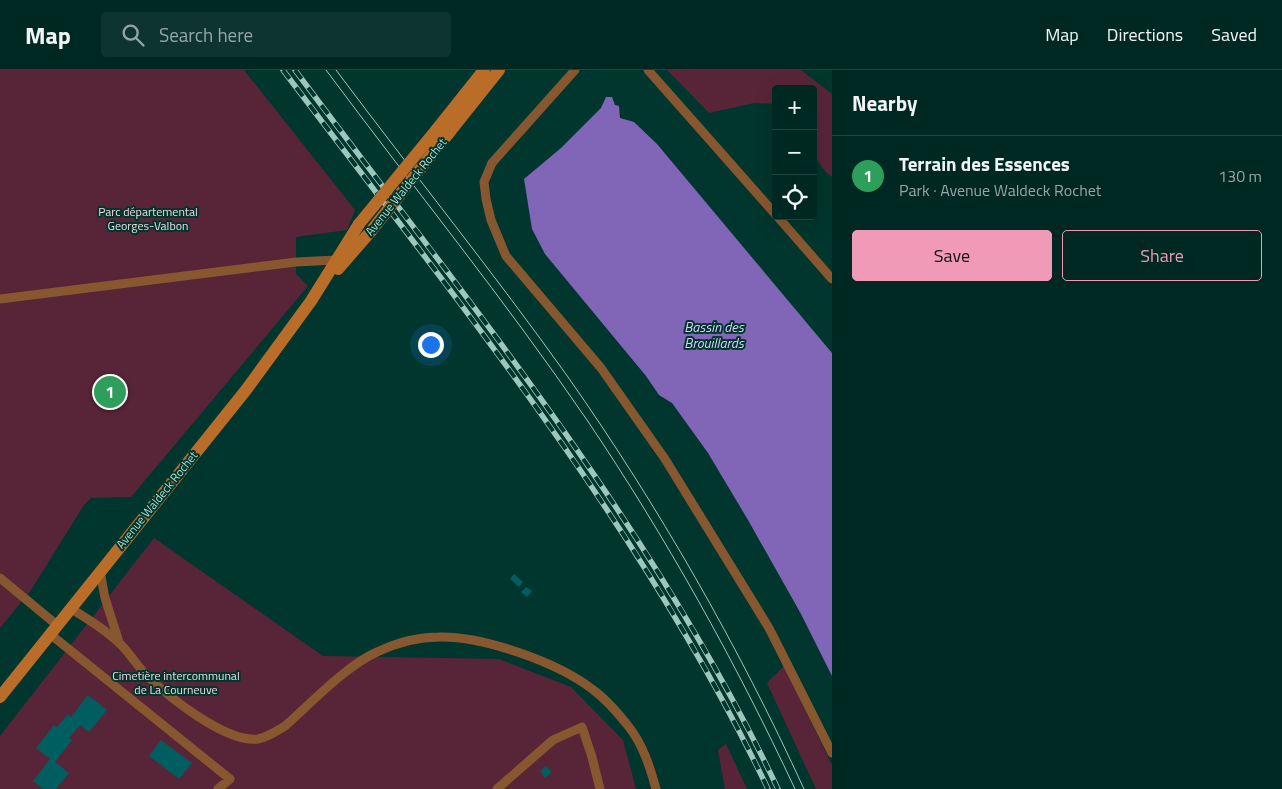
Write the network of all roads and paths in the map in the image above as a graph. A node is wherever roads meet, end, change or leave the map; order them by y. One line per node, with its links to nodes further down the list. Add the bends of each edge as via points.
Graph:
1 (484, 70): 5 (main road, Avenue Waldeck Rochet)
2 (498, 70): 5 (main road, Avenue Waldeck Rochet)
3 (575, 70): 18 (lane, via 492,163 484,182 491,220 506,256 601,368 665,460 769,628)
4 (648, 70): 6 (lane)
5 (443, 131): 8 (main road, Avenue Waldeck Rochet, bridge, via 360,224); 11 (main road, Avenue Waldeck Rochet, bridge, via 371,231)
6 (772, 211)
7 (780, 220): 9 (lane)
8 (336, 260): 10 (lane, via 296,262); 11 (main road, Avenue Waldeck Rochet)
9 (832, 279)
10 (0, 299)
11 (311, 301): 12 (main road, Avenue Waldeck Rochet, via 246,390)
12 (100, 571): 14 (main road, Avenue Waldeck Rochet); 16 (lane)
13 (0, 578): 15 (lane)
14 (70, 608): 15 (main road, Avenue Waldeck Rochet); 16 (lane)
15 (54, 630): 17 (main road, Avenue Waldeck Rochet); 19 (lane, via 230,779)
16 (119, 642): 22 (lane, via 167,693 226,733 250,739 273,734 354,666 375,652 397,644 440,636 510,649 566,672 592,688 611,706 642,748)
17 (0, 697)
18 (832, 753)
19 (218, 789)
20 (497, 789): 21 (lane, via 553,740 582,727)
21 (600, 789)
22 (656, 789)

